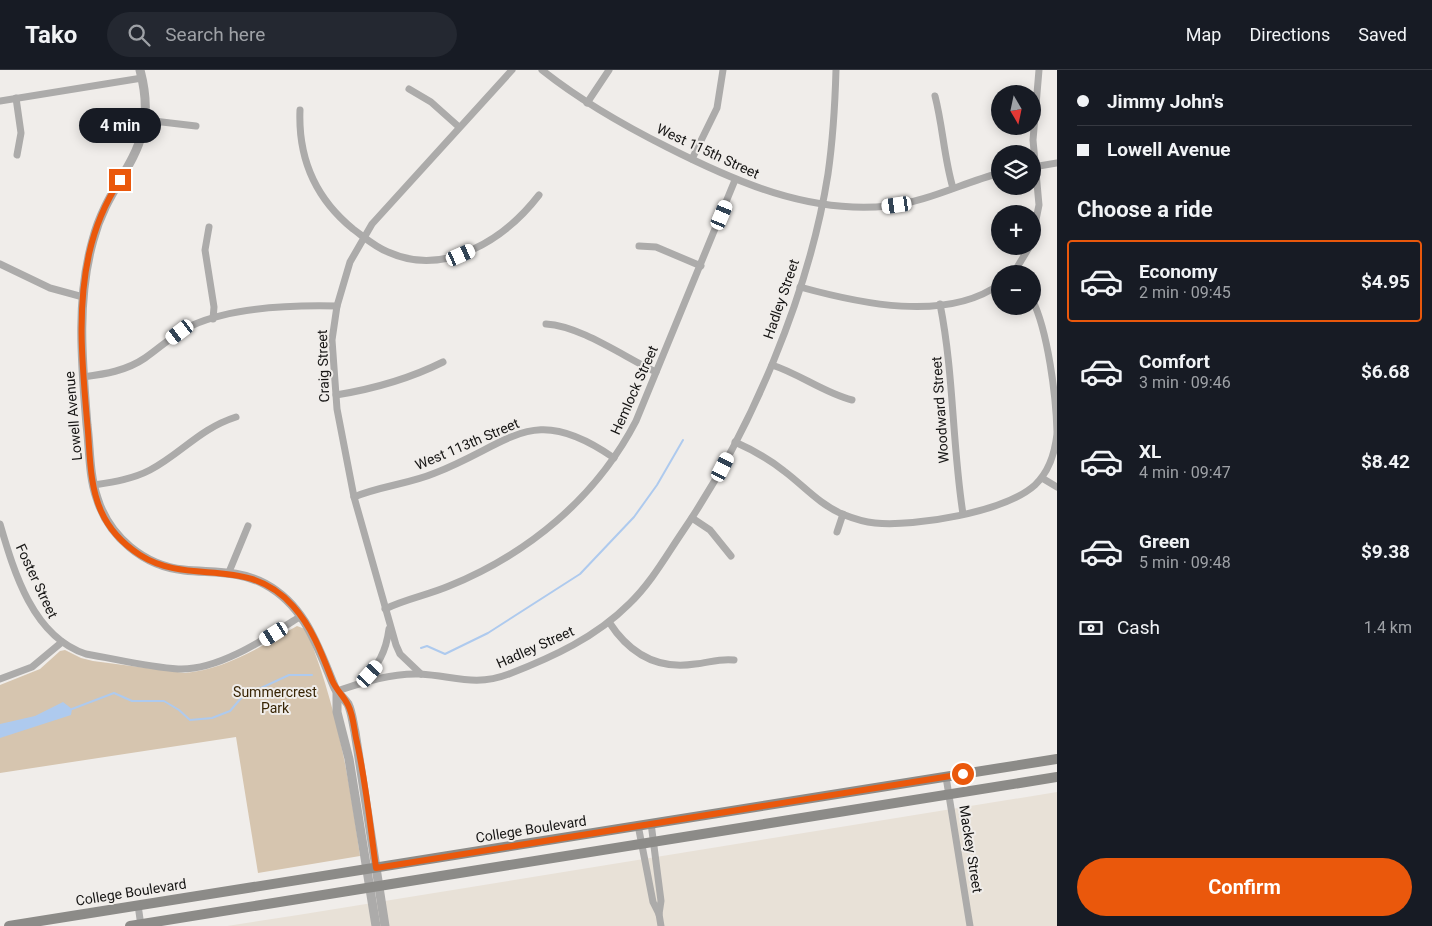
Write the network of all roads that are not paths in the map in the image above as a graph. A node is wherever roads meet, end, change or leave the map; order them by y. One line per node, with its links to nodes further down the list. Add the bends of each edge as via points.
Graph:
1 (512, 70): 16 (street, Craig Street)
2 (542, 70): 12 (street, West 115th Street)
3 (609, 70): 12 (street)
4 (722, 70): 19 (street, via 716,108)
5 (836, 70): 26 (street, Hadley Street, via 832,146)
6 (1038, 70): 17 (street)
7 (141, 74): 10 (street); 14 (street, Lowell Avenue)
8 (409, 89): 16 (street, via 431,102)
9 (935, 96): 24 (street)
10 (16, 98): 11 (street); 18 (street, via 21,133)
11 (0, 101)
12 (587, 103): 19 (street, West 115th Street)
13 (300, 110): 28 (street, via 301,145 310,176 328,206)
14 (145, 120): 15 (street); 34 (street, Lowell Avenue, via 131,165 102,213 89,255)
15 (196, 126)
16 (459, 128): 28 (street, Craig Street, via 379,214)
17 (1033, 145)
18 (17, 155)
19 (692, 160): 23 (street, West 115th Street)
20 (1057, 163): 21 (street)
21 (1041, 165)
22 (991, 176): 24 (street, West 115th Street)
23 (735, 180): 26 (street, West 115th Street, via 784,196); 31 (street, Hemlock Street)
24 (953, 188): 26 (street, West 115th Street, via 908,203 887,206)
25 (539, 195): 28 (street, via 495,236 446,259 430,261 401,257 377,247)
26 (822, 203): 32 (street, Hadley Street)
27 (209, 227): 38 (street, via 205,250)
28 (364, 237): 36 (street, Craig Street, via 350,262)
29 (639, 246): 31 (street, via 656,247)
30 (0, 264): 34 (street, via 43,285)
31 (701, 266): 42 (street, Hemlock Street)
32 (800, 287): 35 (street, via 840,298 890,305); 41 (street, Hadley Street)
33 (991, 289): 35 (street, via 980,295)
34 (83, 298): 43 (street, Lowell Avenue)
35 (940, 304): 55 (street, Woodward Street, via 950,360 954,442)
36 (337, 306): 38 (street, via 287,306); 44 (street, Craig Street, via 332,340)
37 (1039, 315): 47 (street)
38 (213, 319): 43 (street, via 180,332 131,366)
39 (546, 324): 42 (street, via 571,328)
40 (444, 362): 44 (street, via 377,387)
41 (772, 365): 45 (street, via 831,394); 48 (street, Hadley Street)
42 (656, 372): 49 (street, Hemlock Street, via 636,422)
43 (83, 377): 51 (street, Lowell Avenue)
44 (336, 395): 53 (street, Craig Street)
45 (852, 400)
46 (236, 417): 51 (street, via 204,431 151,470 120,481)
47 (1057, 433): 50 (street, via 1053,456)
48 (735, 442): 54 (street, via 768,459 822,503); 56 (street, Hadley Street)
49 (614, 458): 53 (street, West 113th Street, via 575,435 548,429 534,430 509,436 430,476); 62 (street, Hemlock Street, via 576,503 518,550 449,587)
50 (1042, 478): 52 (street); 55 (street, via 1004,504)
51 (94, 485): 61 (street, Lowell Avenue, via 109,525 141,556 179,570)
52 (1057, 487)
53 (354, 497): 62 (street, Craig Street)
54 (843, 514): 55 (street, via 862,521 890,524); 59 (street)
55 (963, 514)
56 (692, 518): 60 (street, via 710,530); 64 (street, Hadley Street, via 646,586)
57 (0, 524): 66 (street, Foster Street, via 15,568 38,616 52,635)
58 (248, 526): 61 (street)
59 (837, 532)
60 (731, 556)
61 (229, 572): 63 (street, Lowell Avenue, via 265,584 285,598)
62 (385, 609): 65 (street, Craig Street)
63 (301, 616): 66 (street, Foster Street, via 260,642 215,662 187,668 86,654); 71 (street, Lowell Avenue)
64 (609, 622): 67 (street, via 631,649 654,661 682,666); 68 (street, Hadley Street, via 561,651 491,680 462,681)
65 (390, 627): 68 (street, Craig Street, via 400,654); 70 (street, Craig Street, via 378,665)
66 (62, 642): 69 (street, via 32,667)
67 (734, 660)
68 (421, 674): 70 (street, Hadley Street)
69 (0, 680)
70 (361, 683): 71 (street, Hadley Street)
71 (337, 691): 80 (street, Lowell Avenue, via 348,705 358,747)
72 (1057, 759): 73 (main road, College Boulevard)
73 (946, 777): 75 (street, Mackey Street); 76 (main road, College Boulevard)
74 (1057, 777): 75 (main road)
75 (949, 794): 78 (main road); 89 (street, Mackey Street)
76 (651, 823): 77 (main road, College Boulevard); 78 (street)
77 (638, 825): 79 (street); 80 (main road, College Boulevard)
78 (653, 841): 79 (main road); 83 (street, via 662,901)
79 (641, 843): 81 (main road); 83 (street, via 653,902)
80 (372, 869): 81 (street, Lowell Avenue); 82 (main road, College Boulevard)
81 (374, 887): 84 (main road); 86 (street, Lowell Avenue); 87 (street, Lowell Avenue)
82 (138, 905): 84 (street); 85 (main road, College Boulevard)
83 (659, 914): 88 (street)
84 (137, 925)
85 (9, 926)
86 (376, 926)
87 (385, 926)
88 (661, 926)
89 (970, 926)

